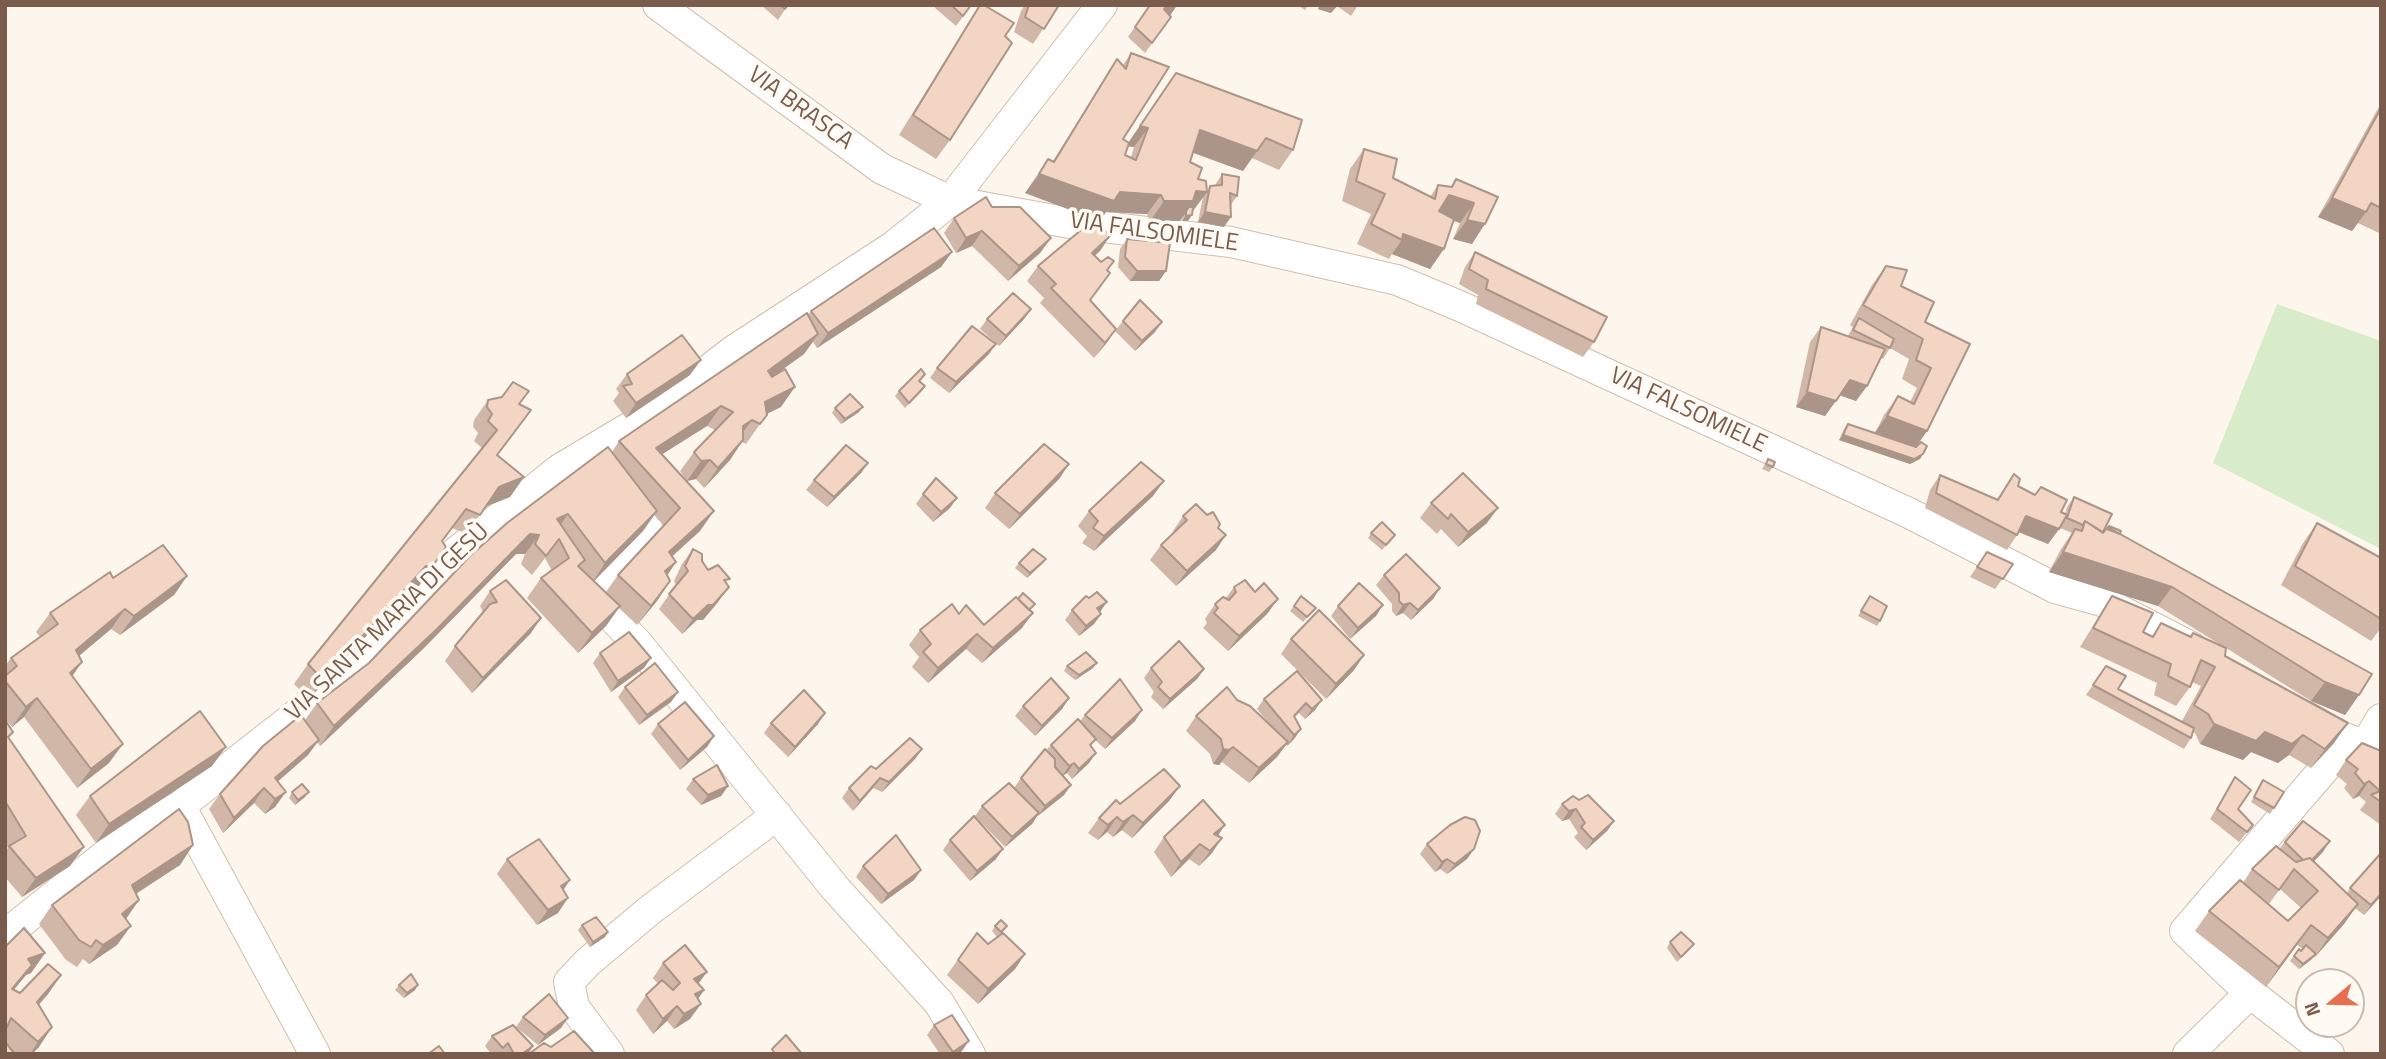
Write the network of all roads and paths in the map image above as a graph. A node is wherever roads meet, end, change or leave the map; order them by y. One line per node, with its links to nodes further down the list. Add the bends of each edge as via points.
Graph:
1 (1102, 5): 3 (street, VIA SANTA MARIA DI GESÙ)
2 (667, 8): 3 (street, VIA BRASCA, via 882,169)
3 (950, 201): 4 (street, VIA SANTA MARIA DI GESÙ, via 894,246 733,351 652,414); 5 (street, VIA FALSOMIELE, via 1070,223 1231,242 1397,280 1909,513 2055,588 2102,601 2168,632)
4 (586, 454): 9 (street, VIA SANTA MARIA DI GESÙ, via 560,469 454,554 305,708); 10 (street, via 632,505 650,533 591,595 638,644)
5 (2214, 661)
6 (2283, 704): 8 (street)
7 (2381, 719): 8 (street)
8 (2365, 746): 12 (street, via 2185,931)
9 (180, 806): 11 (street, VIA SANTA MARIA DI GESÙ, via 122,842); 13 (street)
10 (777, 815): 14 (street, via 650,910 569,982 574,1007); 15 (street, via 835,888 939,1003)
11 (5, 935)
12 (2250, 993): 16 (street); 17 (street)
13 (315, 1054)
14 (609, 1054)
15 (970, 1054)
16 (2188, 1054)
17 (2329, 1054)

